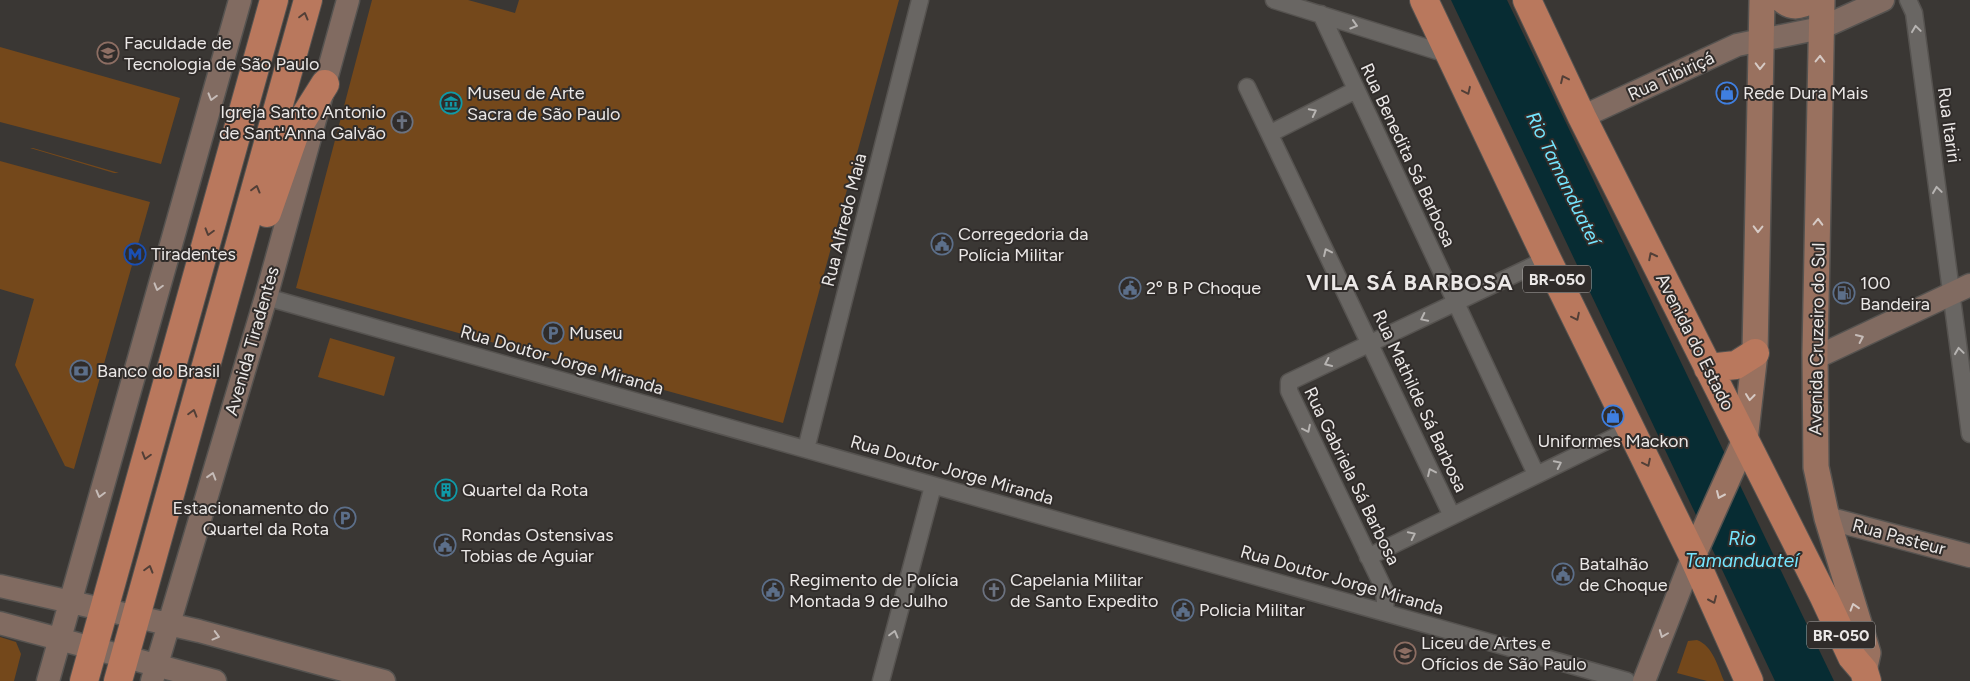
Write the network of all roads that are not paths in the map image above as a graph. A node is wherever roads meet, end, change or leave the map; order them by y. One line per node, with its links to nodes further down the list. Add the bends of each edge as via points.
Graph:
1 (240, 0): 45 (main road, one-way to 45)
2 (274, 0): 46 (highway, one-way to 46)
3 (308, 0): 26 (highway, Avenida Tiradentes, one-way to 3)
4 (348, 0): 19 (main road, Avenida Tiradentes)
5 (920, 0): 36 (street, Rua Alfredo Maia)
6 (1274, 0): 15 (street)
7 (1424, 0): 18 (highway, BR-050)
8 (1527, 0): 22 (highway, Avenida do Estado / BR-050, one-way to 8)
9 (1762, 0): 17 (main road)
10 (1782, 0): 11 (main road, via 1790,6)
11 (1812, 0)
12 (1822, 0): 16 (main road, Avenida Cruzeiro do Sul)
13 (1883, 0): 16 (main road, Rua Tibiriçá)
14 (1908, 0): 25 (street, Rua Itariri, one-way to 14, via 1914,13)
15 (1321, 14): 18 (street, one-way to 18); 21 (street, Rua Benedita Sá Barbosa)
16 (1821, 28): 17 (main road, Rua Tibiriçá); 31 (main road, Avenida Cruzeiro do Sul, one-way to 16)
17 (1761, 40): 22 (main road, Rua Tibiriçá, via 1737,45); 30 (main road, one-way to 30)
18 (1450, 55): 24 (highway, BR-050, one-way to 24)
19 (325, 84): 26 (highway, via 296,130 247,271); 27 (main road, Avenida Tiradentes)
20 (1247, 87): 23 (street, Rua Mathilde Sá Barbosa)
21 (1356, 90): 23 (street, one-way to 21); 28 (street, Rua Benedita Sá Barbosa)
22 (1582, 117): 32 (highway, Avenida do Estado / BR-050, one-way to 22)
23 (1271, 133): 29 (street, Rua Mathilde Sá Barbosa, one-way to 23)
24 (1547, 259): 28 (street); 33 (highway, BR-050, one-way to 33)
25 (1961, 290): 31 (main road, one-way to 25); 34 (street, Rua Itariri, one-way to 25)
26 (226, 297): 48 (highway, Avenida Tiradentes, one-way to 26)
27 (266, 297): 36 (street, Rua Doutor Jorge Miranda); 50 (main road, Avenida Tiradentes, one-way to 27)
28 (1455, 303): 29 (street, one-way to 29); 37 (street, Rua Benedita Sá Barbosa)
29 (1370, 343): 39 (street, Rua Mathilde Sá Barbosa, one-way to 29); 43 (street, Rua Gabriela Sá Barbosa, one-way to 43, via 1291,380 1288,385)
30 (1755, 353): 32 (highway, via 1736,365); 35 (main road, one-way to 35)
31 (1816, 358): 40 (main road, Avenida Cruzeiro do Sul, via 1816,467)
32 (1708, 368): 35 (highway, Avenida do Estado / BR-050)
33 (1631, 429): 37 (street, one-way to 33); 41 (highway, BR-050, one-way to 41)
34 (1970, 434)
35 (1745, 440): 41 (main road, one-way to 41); 55 (highway, Avenida do Estado / BR-050, via 1852,657)
36 (806, 449): 38 (street, Rua Doutor Jorge Miranda)
37 (1536, 474): 39 (street)
38 (933, 486): 47 (street, Rua Doutor Jorge Miranda); 60 (street, one-way to 38)
39 (1452, 516): 43 (street, one-way to 39)
40 (1827, 518): 42 (main road, Rua Pasteur); 55 (main road, Avenida Cruzeiro do Sul, one-way to 40, via 1868,653)
41 (1693, 556): 62 (main road, one-way to 62); 63 (highway, BR-050, one-way to 63)
42 (1970, 556)
43 (1368, 557): 47 (street, Rua Gabriela Sá Barbosa, via 1384,589)
44 (0, 586): 45 (main road)
45 (70, 603): 46 (main road); 51 (main road)
46 (103, 610): 48 (main road); 52 (highway)
47 (1386, 613): 61 (street, Rua Doutor Jorge Miranda)
48 (136, 616): 50 (main road); 53 (highway, Avenida Tiradentes)
49 (0, 623): 51 (main road)
50 (169, 624): 54 (main road, Avenida Tiradentes); 59 (main road, one-way to 59)
51 (60, 639): 52 (main road); 56 (main road)
52 (93, 648): 53 (main road); 57 (highway)
53 (122, 669): 54 (main road)
54 (155, 673): 58 (main road)
55 (1866, 676)
56 (48, 681)
57 (84, 681)
58 (215, 681)
59 (384, 681)
60 (881, 681)
61 (1627, 681)
62 (1644, 681)
63 (1749, 681)

